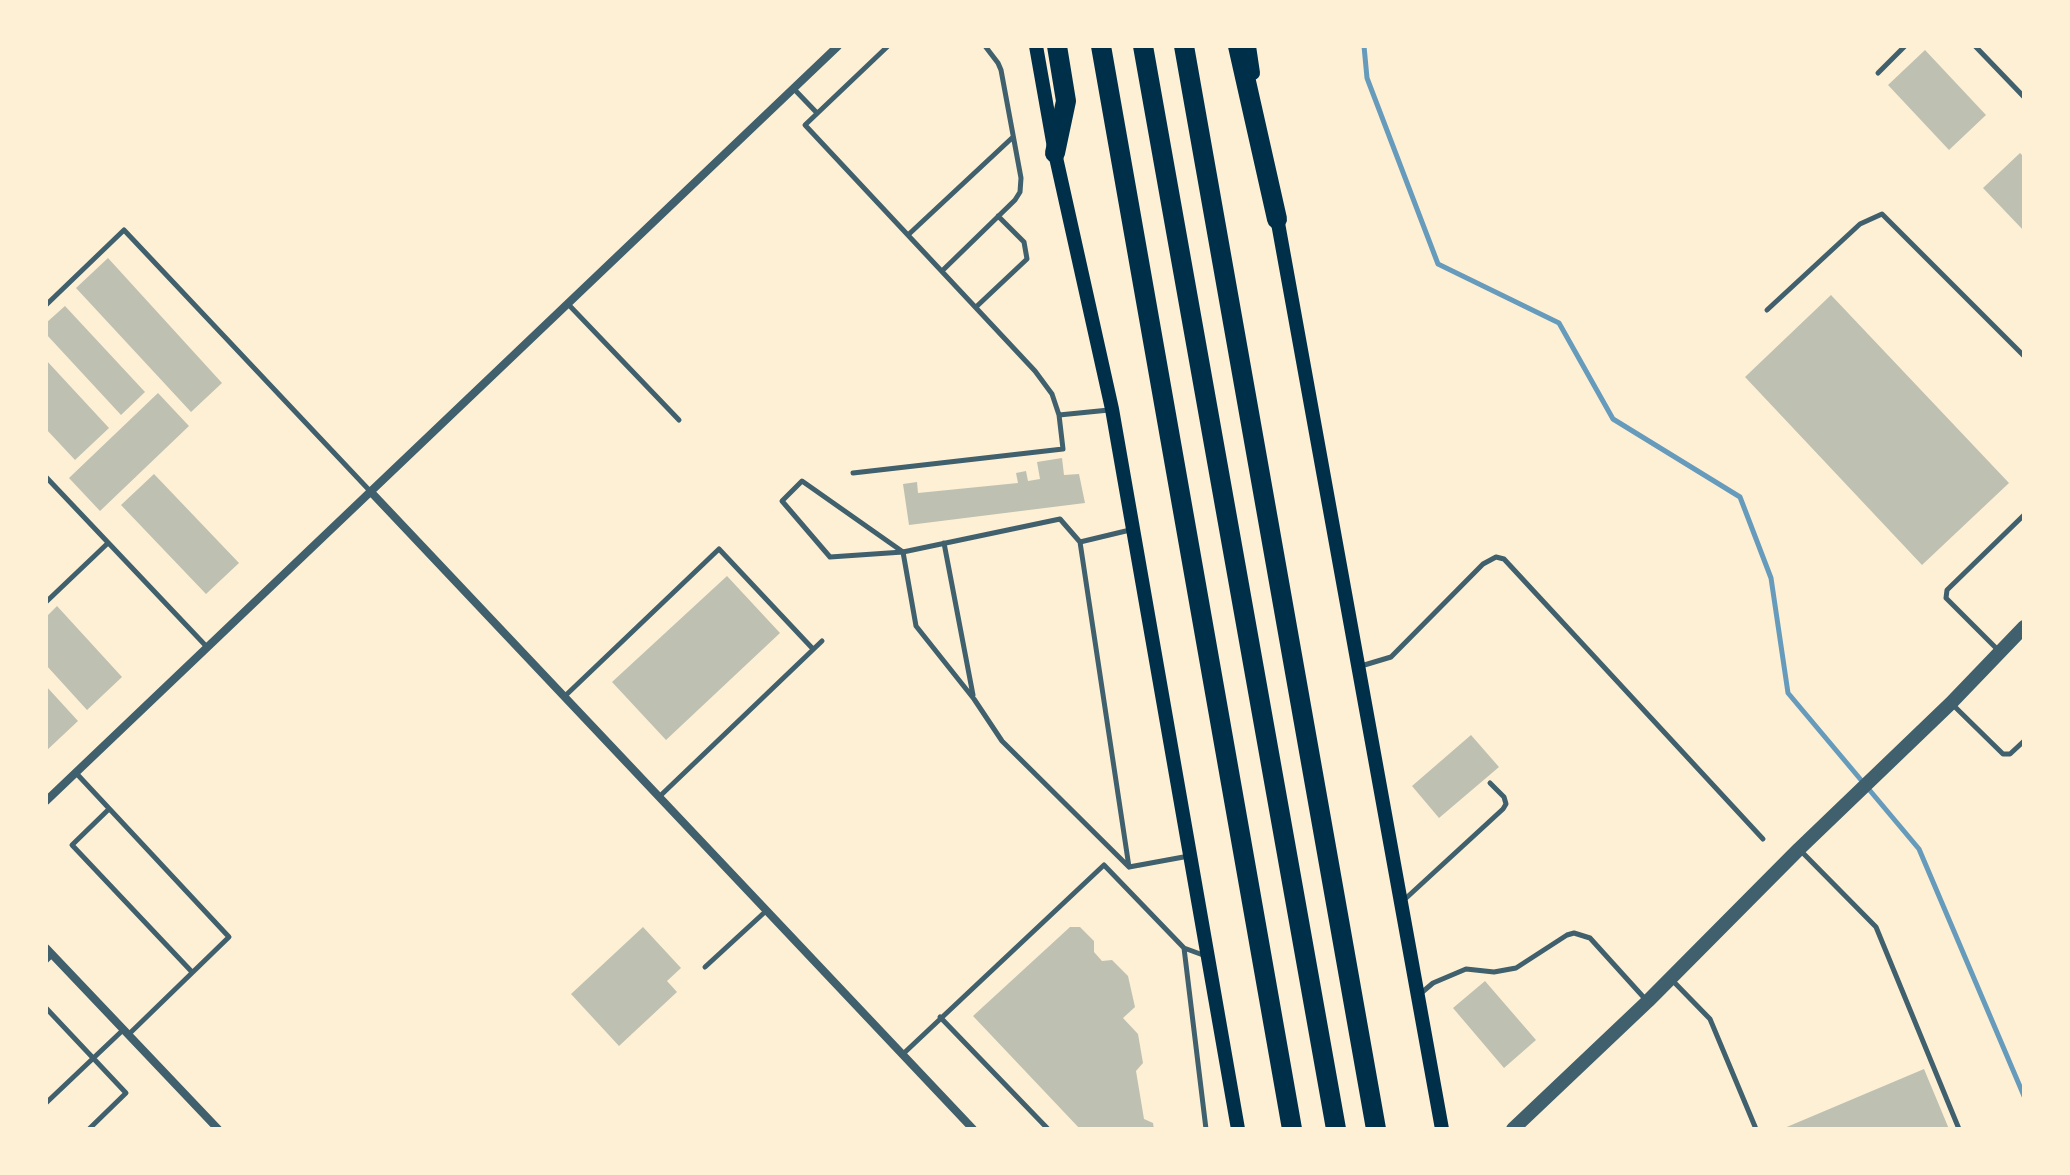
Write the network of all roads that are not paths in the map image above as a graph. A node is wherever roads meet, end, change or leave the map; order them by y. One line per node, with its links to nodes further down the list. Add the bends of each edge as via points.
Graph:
1 (838, 46): 14 (street)
2 (888, 46): 16 (lane)
3 (985, 46): 17 (lane, via 998,63)
4 (1036, 46): 18 (main road)
5 (1057, 46): 18 (highway, via 1066,101)
6 (1101, 46): 82 (highway)
7 (1143, 46): 83 (highway)
8 (1184, 46): 84 (highway)
9 (1238, 46): 20 (highway)
10 (1249, 46): 20 (main road)
11 (1905, 46): 13 (lane)
12 (1975, 46): 15 (lane)
13 (1878, 73)
14 (794, 89): 16 (lane); 23 (street)
15 (2024, 97)
16 (817, 113): 21 (lane, via 805,125)
17 (1013, 136): 19 (lane, via 1020,192); 21 (lane)
18 (1055, 153): 28 (main road)
19 (998, 216): 22 (lane); 25 (lane, via 1024,242 1027,259)
20 (1277, 219): 46 (main road)
21 (908, 235): 22 (lane)
22 (942, 271): 25 (lane)
23 (567, 303): 30 (lane); 33 (street)
24 (46, 305): 33 (lane, via 124,230)
25 (976, 307): 29 (lane, via 1045,384)
26 (1767, 310): 27 (lane, via 1860,224 1882,214)
27 (2024, 356)
28 (1112, 409): 29 (lane); 35 (main road)
29 (1059, 415): 31 (lane, via 1063,449)
30 (679, 420)
31 (853, 473)
32 (46, 477): 37 (lane)
33 (370, 491): 43 (street); 47 (street)
34 (2024, 515): 45 (lane, via 1947,590 1946,598)
35 (1131, 530): 36 (lane); 58 (main road)
36 (1080, 542): 38 (lane, via 1060,519); 59 (lane)
37 (108, 543): 40 (lane); 43 (lane)
38 (944, 543): 39 (lane); 48 (lane)
39 (903, 552): 39 (lane, via 802,481 782,501 830,557); 48 (lane, via 916,626)
40 (46, 602)
41 (2024, 627): 45 (street)
42 (822, 641): 44 (lane)
43 (206, 646): 51 (street)
44 (813, 649): 47 (lane, via 719,549); 53 (lane)
45 (2000, 652): 49 (street)
46 (1358, 667): 56 (lane, via 1391,657 1483,564 1504,559); 60 (main road)
47 (565, 696): 53 (street)
48 (974, 699): 59 (lane, via 1002,741)
49 (1951, 703): 50 (lane, via 2003,754); 57 (street)
50 (2024, 741)
51 (76, 773): 54 (street); 55 (lane)
52 (1490, 783): 60 (lane, via 1504,797 1503,809)
53 (659, 797): 61 (street)
54 (46, 801)
55 (109, 809): 66 (lane, via 229,937); 66 (lane, via 72,845)
56 (1763, 839)
57 (1799, 849): 67 (street); 88 (lane, via 1876,927)
58 (1190, 856): 59 (lane); 64 (main road)
59 (1129, 867)
60 (1401, 904): 68 (main road)
61 (767, 910): 65 (lane); 73 (street)
62 (1184, 948): 64 (lane); 71 (lane, via 1104,865); 80 (lane)
63 (48, 954): 72 (street)
64 (1208, 957): 81 (main road)
65 (705, 967)
66 (193, 972): 72 (lane)
67 (1670, 978): 69 (street); 87 (lane, via 1710,1019)
68 (1418, 997): 69 (lane, via 1433,983 1466,969 1516,968 1574,933 1590,938); 85 (main road)
69 (1648, 1001): 86 (street)
70 (46, 1008): 74 (lane)
71 (940, 1017): 73 (lane); 79 (lane)
72 (126, 1032): 74 (lane); 77 (street)
73 (903, 1054): 78 (street)
74 (93, 1058): 75 (lane); 76 (lane, via 126,1093)
75 (46, 1103)
76 (89, 1129)
77 (218, 1129)
78 (973, 1129)
79 (1048, 1129)
80 (1206, 1129)
81 (1238, 1129)
82 (1292, 1129)
83 (1336, 1129)
84 (1376, 1129)
85 (1442, 1129)
86 (1513, 1129)
87 (1756, 1129)
88 (1959, 1129)

